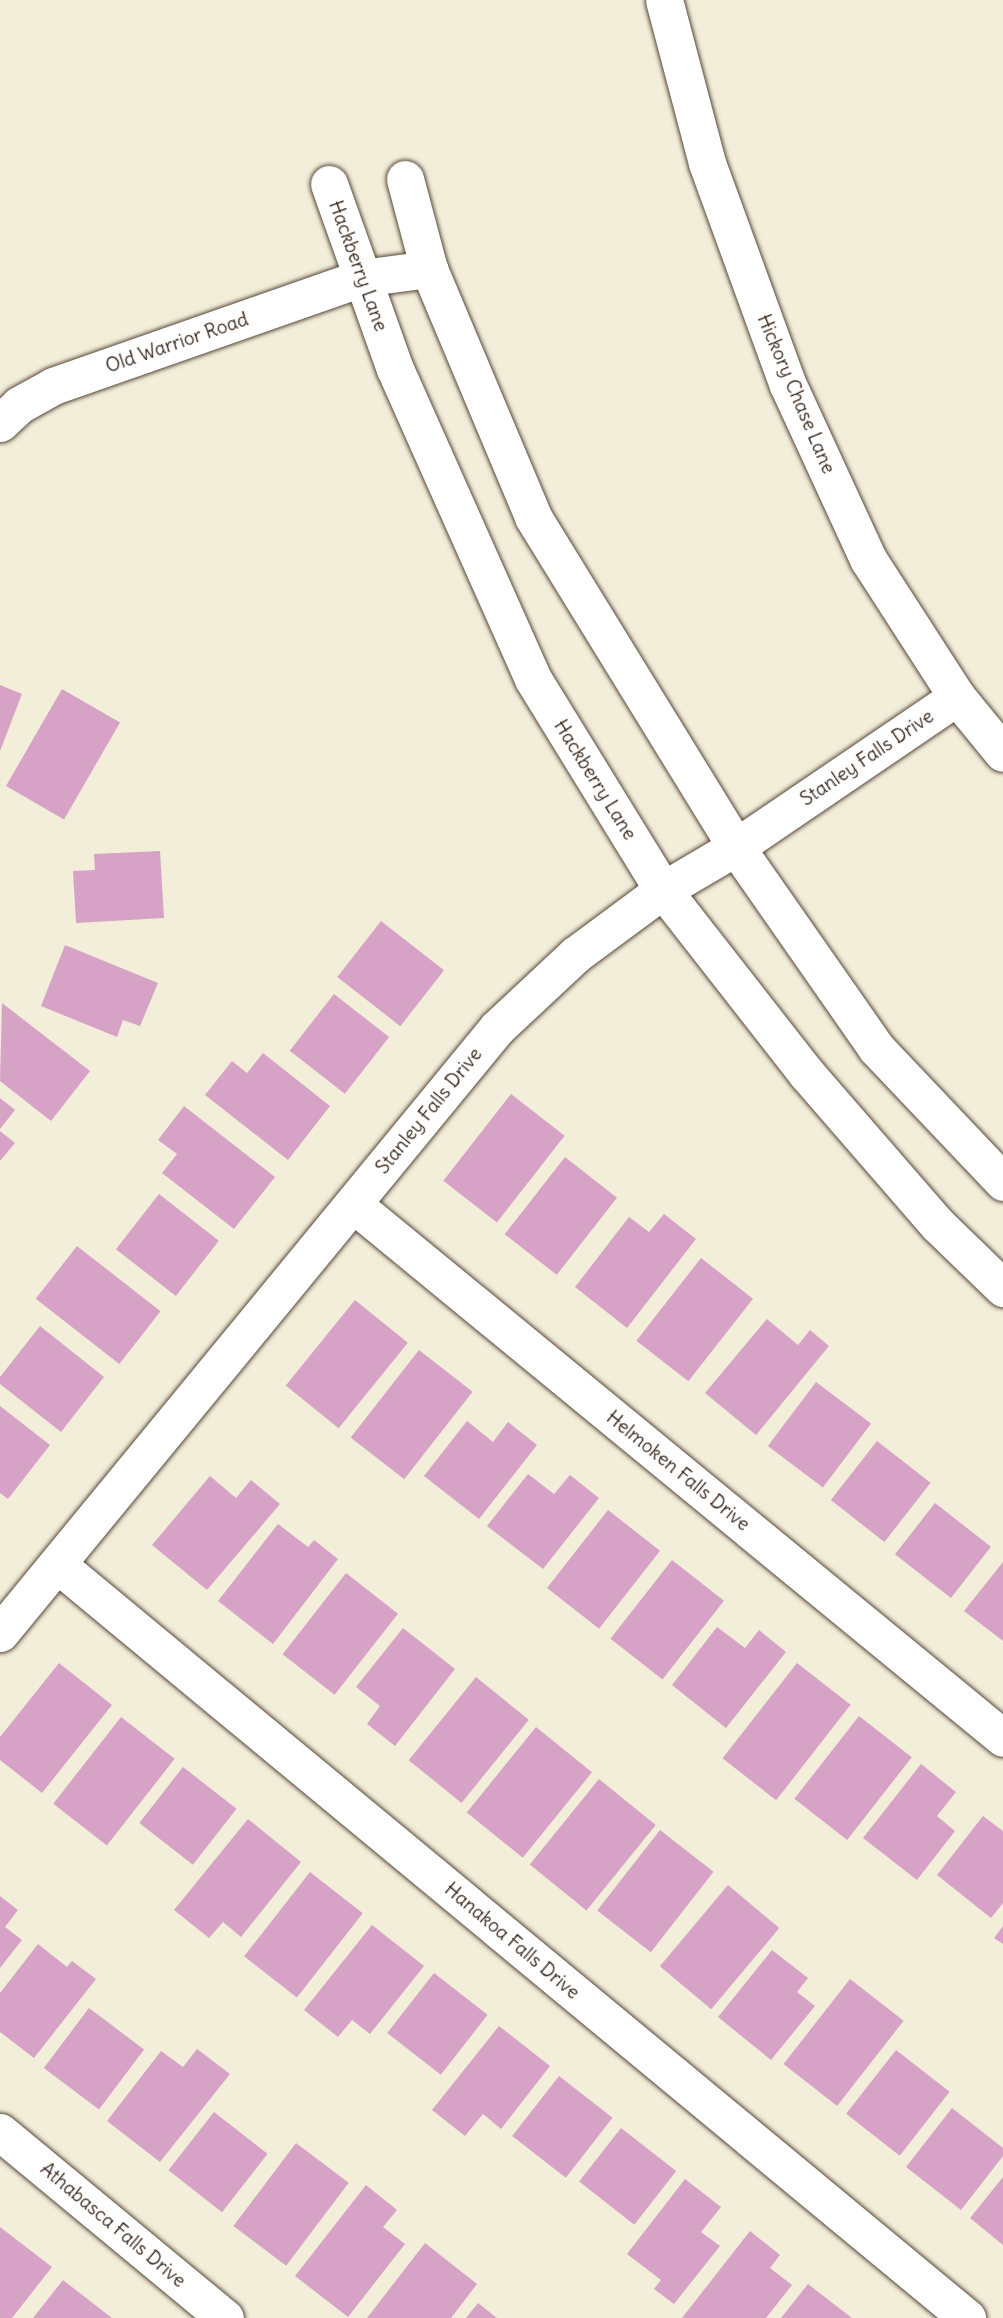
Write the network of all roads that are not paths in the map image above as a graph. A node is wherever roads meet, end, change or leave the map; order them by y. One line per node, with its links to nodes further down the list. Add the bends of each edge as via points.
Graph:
1 (664, 0): 7 (street, Hickory Chase Lane, via 707,163 788,385 868,559)
2 (405, 179): 4 (street)
3 (329, 184): 5 (street, Hackberry Lane)
4 (429, 269): 5 (street, Old Warrior Road); 9 (street, via 533,517)
5 (361, 278): 6 (street, Old Warrior Road, via 53,386 19,405); 10 (street, Hackberry Lane, via 395,369 533,679)
6 (0, 423)
7 (957, 697): 8 (street, Hickory Chase Lane); 9 (street, Stanley Falls Drive)
8 (1003, 753)
9 (736, 847): 10 (street, Stanley Falls Drive); 11 (street, via 876,1048)
10 (663, 890): 12 (street, Stanley Falls Drive, via 575,955 497,1028); 13 (street, Hackberry Lane, via 807,1074 938,1225)
11 (1003, 1182)
12 (353, 1204): 14 (street, Stanley Falls Drive); 16 (street, Helmoken Falls Drive)
13 (1003, 1288)
14 (57, 1564): 15 (street, Stanley Falls Drive); 19 (street, Hanakoa Falls Drive)
15 (0, 1633)
16 (1003, 1738)
17 (0, 2132): 18 (street, Athabasca Falls Drive)
18 (225, 2318)
19 (967, 2318)

